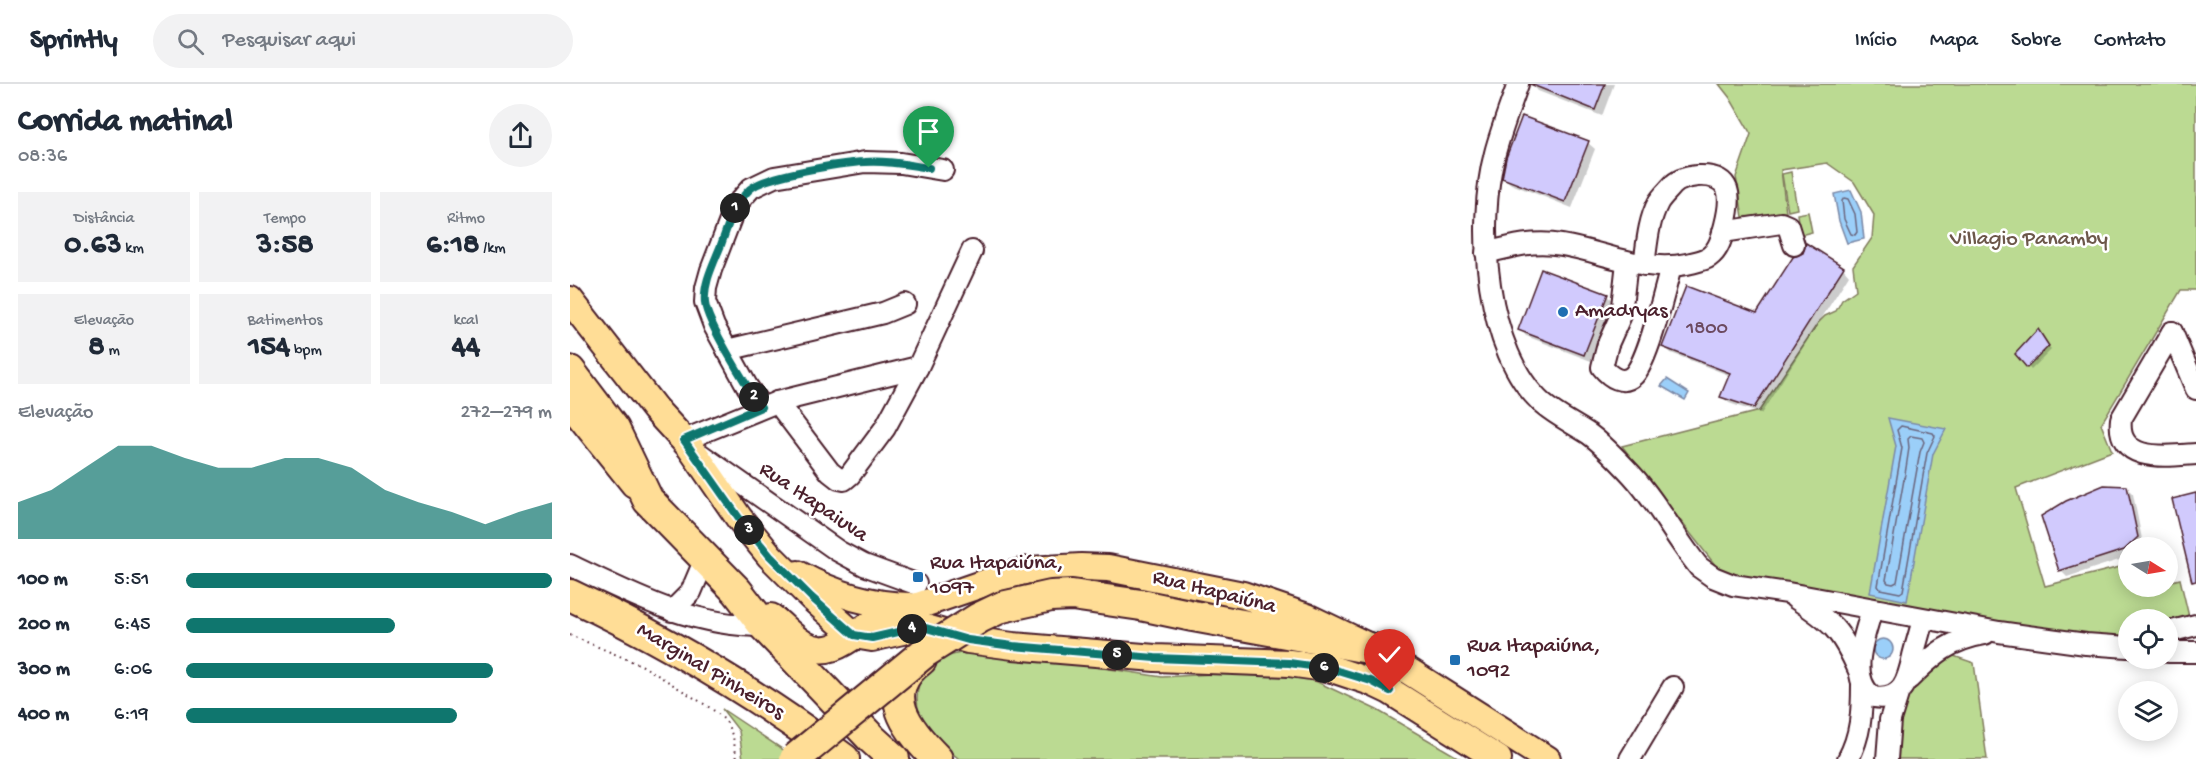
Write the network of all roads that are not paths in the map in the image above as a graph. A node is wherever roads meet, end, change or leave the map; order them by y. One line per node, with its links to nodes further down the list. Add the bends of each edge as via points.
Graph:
1 (1518, 84): 6 (street, via 1494,155)
2 (943, 170): 11 (street, via 865,162 774,177 751,188 736,205 706,288 708,314)
3 (1723, 232): 4 (street, via 1781,223 1788,226); 7 (street, via 1730,204 1722,181 1709,176 1677,181 1658,202); 8 (street, via 1719,245 1709,256)
4 (1794, 245)
5 (972, 251): 12 (street)
6 (1486, 252): 7 (street, via 1538,243 1563,245); 25 (street, via 1504,345 1520,377 1543,404 1592,436 1633,476 1699,567 1733,585)
7 (1636, 264): 8 (street); 8 (street, via 1602,367 1624,381 1639,367)
8 (1671, 267)
9 (570, 300): 17 (main road)
10 (905, 304): 11 (street, via 883,313)
11 (727, 350): 16 (street, via 747,386)
12 (918, 367): 16 (street); 16 (street, via 885,428 844,480 831,472)
13 (570, 371): 19 (highway, via 614,429)
14 (2196, 389): 18 (street, via 2172,332 2121,419 2120,429 2127,445 2141,454)
15 (570, 404): 19 (main road)
16 (769, 405): 17 (street)
17 (687, 444): 20 (main road); 27 (street, Rua Itapaiuva, via 838,551)
18 (2196, 454)
19 (648, 500): 21 (highway)
20 (770, 556): 27 (main road, via 812,581 868,601 896,606); 33 (main road)
21 (705, 559): 24 (highway); 29 (street, via 691,592)
22 (570, 566): 29 (street)
23 (1002, 577): 27 (main road, Rua Itapaiúna); 37 (main road, via 996,603); 39 (main road, Rua Itapaiúna, via 1029,570 1108,568 1243,595 1307,617)
24 (737, 591): 32 (highway); 33 (main road, Rua Itapaiúna, via 806,646 835,648)
25 (1788, 593): 28 (street); 42 (street, via 1833,625 1848,646)
26 (570, 595): 48 (highway, Marginal Pinheiros, via 689,655)
27 (919, 595): 33 (main road, Rua Itapaiúna, via 880,619)
28 (1872, 609): 30 (street); 42 (street, via 1862,649)
29 (672, 611): 32 (street, via 735,626)
30 (1923, 620): 35 (street); 43 (street)
31 (2196, 625): 34 (street)
32 (764, 626): 49 (highway)
33 (845, 627): 36 (main road, via 872,638 926,628)
34 (2178, 630)
35 (1999, 632): 38 (street); 43 (street, via 1963,638 1931,656)
36 (968, 640): 37 (main road); 50 (highway, via 932,652 909,669 900,686 899,701 905,721)
37 (1013, 646): 51 (main road, via 1332,669 1390,691)
38 (2118, 646)
39 (1374, 649): 47 (highway, bridge, via 1141,605 1072,595 1051,596 1002,607 925,652); 52 (main road, Rua Itapaiúna)
40 (2178, 652): 41 (street)
41 (2196, 652)
42 (1861, 678): 43 (street, via 1873,697 1888,698); 45 (street)
43 (1903, 686): 46 (street)
44 (1673, 687): 53 (street)
45 (1862, 716): 46 (street); 54 (street)
46 (1890, 720): 55 (street)
47 (795, 759)
48 (844, 759)
49 (894, 759)
50 (937, 759)
51 (1497, 759)
52 (1547, 759)
53 (1630, 759)
54 (1848, 759)
55 (1887, 759)

